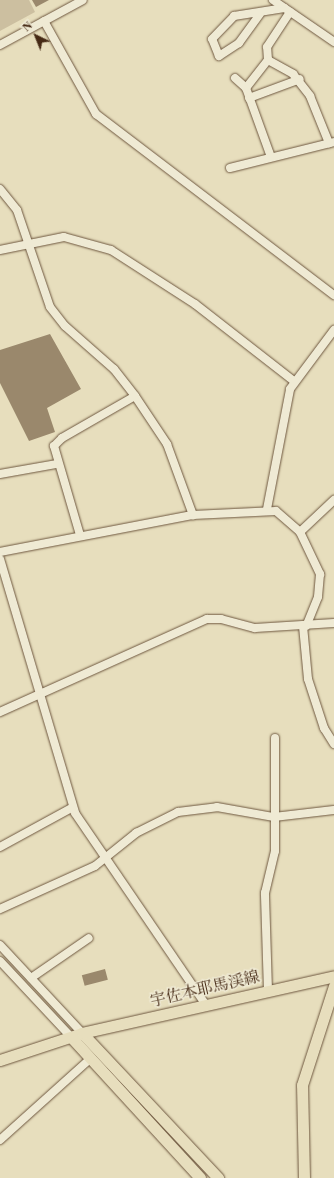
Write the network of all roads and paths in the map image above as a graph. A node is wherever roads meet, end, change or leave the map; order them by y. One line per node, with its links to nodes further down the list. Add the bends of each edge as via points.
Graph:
1 (83, 0): 5 (street)
2 (272, 0): 3 (street)
3 (287, 10): 4 (street); 6 (street); 8 (street, via 267,47)
4 (260, 14): 4 (street, via 234,16 212,39 219,56 239,44)
5 (44, 21): 7 (street); 19 (street, via 96,114)
6 (334, 42)
7 (0, 45)
8 (268, 60): 10 (street); 11 (street)
9 (235, 78): 11 (street)
10 (300, 79): 12 (street); 13 (street)
11 (246, 88): 12 (street)
12 (249, 98): 14 (street)
13 (332, 143): 14 (street)
14 (271, 157): 15 (street)
15 (230, 168)
16 (0, 189): 17 (street, via 17,210)
17 (28, 242): 18 (street); 21 (street, via 64,238 111,250 195,304); 22 (street, via 40,283 56,317 105,360)
18 (0, 250)
19 (334, 295)
20 (334, 330): 21 (street)
21 (294, 381): 26 (street, via 289,393)
22 (135, 396): 23 (street, via 57,441 54,451); 27 (street, via 167,444)
23 (57, 464): 24 (street); 29 (street)
24 (0, 474)
25 (334, 500): 28 (street)
26 (267, 509): 27 (street); 28 (street, via 289,518)
27 (192, 515): 29 (street)
28 (300, 532): 33 (street, via 321,578 318,597)
29 (80, 535): 30 (street)
30 (0, 552)
31 (0, 560): 34 (street)
32 (334, 623): 33 (street)
33 (304, 626): 34 (street, via 255,628 221,619 207,619); 37 (street, via 308,679 324,728)
34 (42, 694): 35 (street); 38 (street)
35 (0, 712)
36 (275, 738): 40 (street, via 278,759)
37 (334, 744)
38 (73, 807): 41 (street); 42 (street)
39 (334, 810): 40 (street)
40 (274, 817): 42 (street, via 217,807 191,809 153,822); 50 (street, via 275,850 265,893)
41 (0, 847)
42 (105, 860): 43 (street, via 51,889); 51 (street)
43 (0, 909)
44 (89, 938): 48 (street)
45 (0, 945): 48 (street)
46 (0, 961): 53 (street)
47 (334, 976): 50 (main road, 宇佐本耶馬渓線)
48 (31, 978): 52 (street)
49 (334, 986): 59 (main road, via 302,1085)
50 (268, 991): 51 (main road, 宇佐本耶馬渓線)
51 (206, 1005): 52 (main road, 宇佐本耶馬渓線)
52 (82, 1033): 53 (main road, 宇佐本耶馬渓線); 58 (main road)
53 (71, 1037): 54 (main road); 55 (main road, 宇佐本耶馬渓線)
54 (91, 1058): 56 (street); 57 (main road)
55 (0, 1060)
56 (0, 1140)
57 (200, 1178)
58 (218, 1178)
59 (304, 1178)

